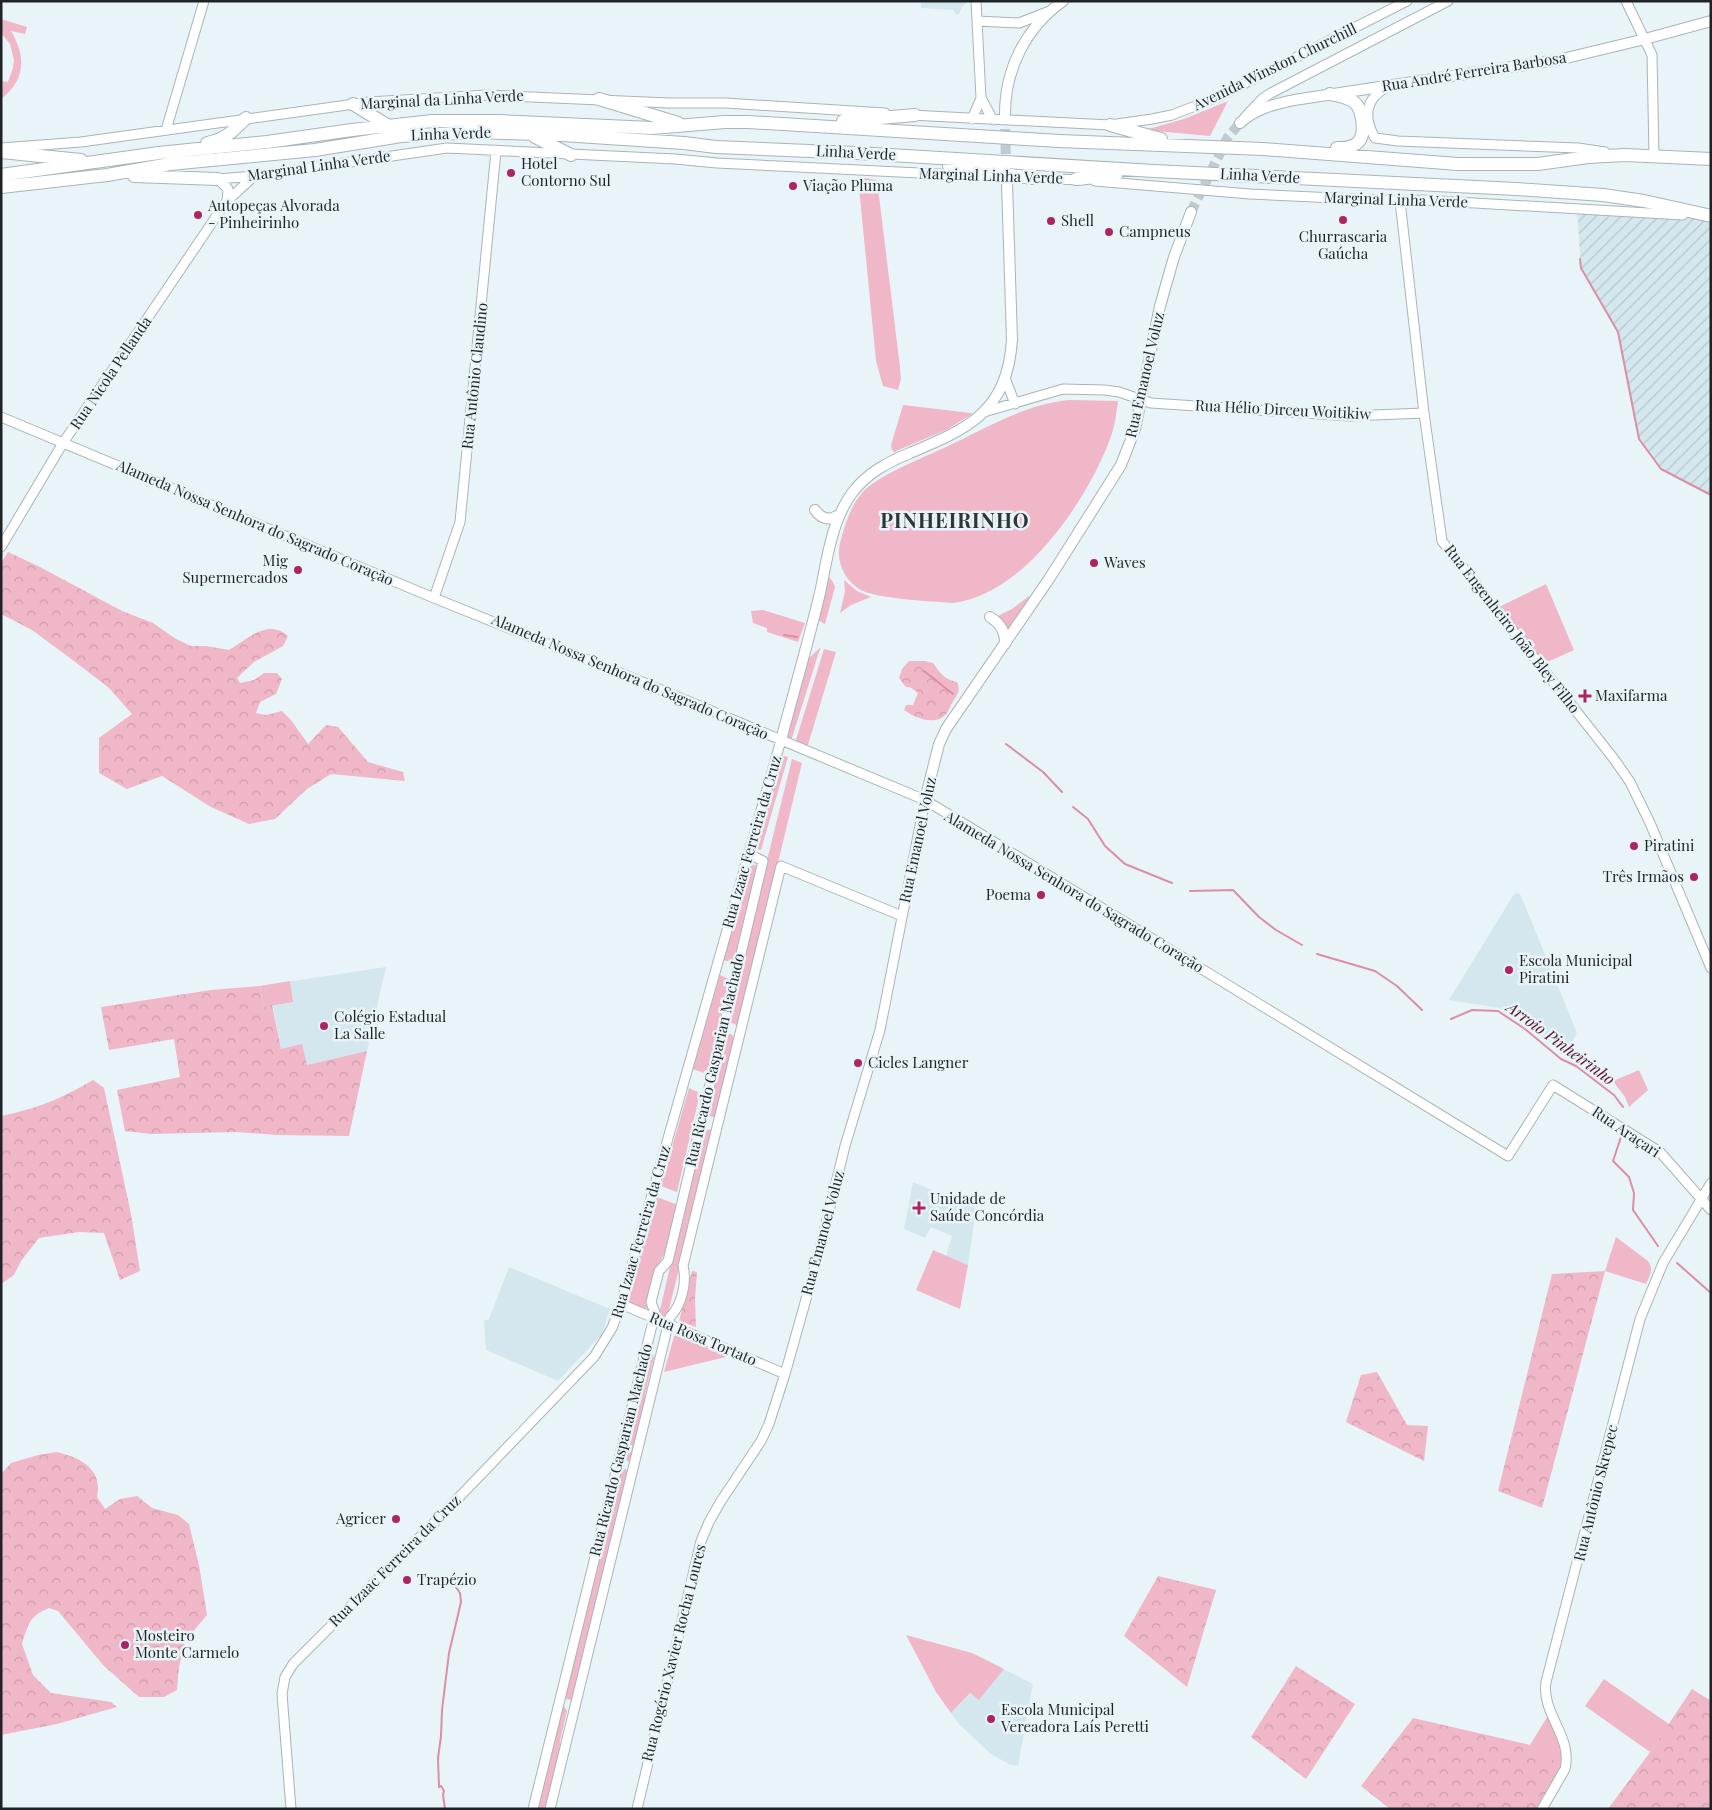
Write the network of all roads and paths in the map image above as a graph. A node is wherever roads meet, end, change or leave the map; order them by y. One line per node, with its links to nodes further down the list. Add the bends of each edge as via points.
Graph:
1 (204, 1): 28 (main road)
2 (976, 1): 8 (main road)
3 (1063, 1): 7 (main road)
4 (1407, 1): 26 (main road, Avenida Winston Churchill, via 1206,103 1152,119)
5 (1448, 1): 23 (main road, Avenida Winston Churchill, via 1272,92)
6 (1626, 1): 12 (main road)
7 (1051, 11): 10 (main road); 11 (main road)
8 (977, 21): 10 (main road); 15 (main road)
9 (1711, 21): 12 (main road, Rua André Ferreira Barbosa)
10 (1019, 23): 11 (main road)
11 (1028, 37): 18 (main road, via 1010,74)
12 (1645, 39): 13 (main road, Rua André Ferreira Barbosa, via 1564,58); 39 (main road, via 1653,62)
13 (1389, 85): 14 (main road, Rua André Ferreira Barbosa); 38 (main road, via 1370,102 1367,114 1375,138 1578,148)
14 (1330, 94): 23 (main road, Rua André Ferreira Barbosa, via 1268,105); 32 (highway, via 1348,98 1360,109 1364,128 1362,138 1356,144 1344,148 1274,146)
15 (982, 98): 21 (main road); 22 (main road)
16 (599, 99): 17 (main road, Marginal da Linha Verde, via 487,95); 19 (main road, Marginal da Linha Verde, via 770,105); 27 (highway)
17 (353, 104): 20 (main road, Marginal da Linha Verde); 25 (highway)
18 (1004, 114)
19 (915, 115): 21 (main road); 24 (highway)
20 (246, 118): 28 (main road, Marginal da Linha Verde); 34 (highway, via 223,138)
21 (972, 119): 22 (main road)
22 (993, 120): 26 (main road)
23 (1240, 123)
24 (782, 124): 27 (highway, Linha Verde, via 725,122); 30 (highway, Linha Verde, via 1059,141)
25 (387, 125): 27 (highway, Linha Verde, via 499,121 652,128); 34 (highway, Linha Verde)
26 (1110, 125): 30 (highway)
27 (687, 126)
28 (166, 130): 31 (main road, Marginal da Linha Verde, via 81,142)
29 (530, 134): 36 (highway, Linha Verde); 37 (highway); 43 (highway, Linha Verde, via 476,132 402,136 315,150 170,164)
30 (1181, 144): 32 (highway, Linha Verde)
31 (1, 148)
32 (1263, 149): 38 (highway, Linha Verde, via 1504,165)
33 (496, 150): 37 (main road, Marginal Linha Verde); 45 (main road, Marginal Linha Verde, via 447,148); 65 (main road, Rua Antônio Claudino, via 460,522)
34 (176, 151): 41 (highway, Linha Verde)
35 (1, 152): 41 (highway)
36 (857, 153): 42 (highway, Linha Verde); 46 (highway)
37 (571, 155): 46 (main road, Marginal Linha Verde)
38 (1625, 155): 39 (highway, Linha Verde)
39 (1654, 156): 40 (highway, Linha Verde)
40 (1711, 159)
41 (100, 162): 44 (highway, Linha Verde)
42 (1154, 171): 48 (highway); 54 (highway, Linha Verde, via 1603,195)
43 (107, 174): 47 (highway); 50 (highway, Linha Verde)
44 (1, 175)
45 (254, 176): 47 (main road, Marginal Linha Verde); 52 (main road, Rua Nicola Pellanda)
46 (1032, 178): 48 (main road, Marginal Linha Verde)
47 (218, 179): 52 (main road, via 228,188)
48 (1076, 179): 51 (main road, Marginal Linha Verde, via 1250,194)
49 (1007, 183): 55 (main road, Rua Izaac Ferreira da Cruz, via 1012,340)
50 (1, 187)
51 (1400, 201): 54 (main road, Marginal Linha Verde); 59 (main road, Rua Engenheiro João Bley Filho)
52 (226, 202): 61 (main road, Rua Nicola Pellanda)
53 (1191, 212): 56 (main road, Rua Emanoel Voluz, via 1160,306)
54 (1709, 216)
55 (1005, 378): 57 (main road); 58 (main road, Rua Izaac Ferreira da Cruz)
56 (1141, 400): 57 (main road, Rua Hélio Dirceu Woitikiw, via 1119,392 1077,388 1063,389); 59 (main road, Rua Hélio Dirceu Woitikiw, via 1350,416); 67 (main road, Rua Emanoel Voluz, via 1135,429 1121,465)
57 (1015, 404): 58 (main road, Rua Hélio Dirceu Woitikiw)
58 (984, 412): 63 (main road, Rua Izaac Ferreira da Cruz, via 954,434 881,467 861,482)
59 (1424, 413): 72 (main road, Rua Engenheiro João Bley Filho, via 1442,541 1630,782)
60 (1, 417): 61 (main road, Alameda Nossa Senhora do Sagrado Coração)
61 (63, 443): 64 (main road, Rua Nicola Pellanda); 65 (main road, Alameda Nossa Senhora do Sagrado Coração)
62 (815, 510): 63 (main road, via 825,519)
63 (840, 514): 68 (main road, Rua Izaac Ferreira da Cruz)
64 (1, 547)
65 (434, 598): 68 (main road, Alameda Nossa Senhora do Sagrado Coração)
66 (990, 617): 67 (main road, via 1002,628)
67 (1005, 644): 69 (main road, Rua Emanoel Voluz, via 946,729)
68 (781, 740): 69 (main road, Alameda Nossa Senhora do Sagrado Coração); 70 (main road, Rua Izaac Ferreira da Cruz)
69 (925, 800): 71 (main road, Rua Emanoel Voluz); 75 (main road, Alameda Nossa Senhora do Sagrado Coração, via 1508,1156)
70 (749, 854): 73 (main road, Rua Ricardo Gasparian Machado, via 763,861); 81 (main road, Rua Izaac Ferreira da Cruz)
71 (902, 916): 74 (main road, Rua Ricardo Gasparian Machado, via 781,866); 86 (main road, Rua Emanoel Voluz, via 880,1030)
72 (1711, 968)
73 (722, 1030): 74 (main road, via 735,1032); 76 (main road, Rua Ricardo Gasparian Machado)
74 (738, 1040): 77 (main road, Rua Ricardo Gasparian Machado)
75 (1553, 1085): 79 (main road, Rua Araçari, via 1660,1152)
76 (702, 1116): 77 (main road, via 707,1123); 82 (main road, Rua Ricardo Gasparian Machado, via 668,1261 659,1271 653,1294)
77 (718, 1122): 83 (main road, Rua Ricardo Gasparian Machado, via 683,1266 686,1276 677,1310)
78 (1711, 1182): 79 (main road, Rua Antônio Skrepec)
79 (1701, 1199): 80 (main road, Rua Araçari); 92 (main road, Rua Antônio Skrepec, via 1663,1263 1640,1319 1555,1643 1545,1694 1566,1744 1567,1763)
80 (1711, 1210)
81 (621, 1304): 82 (main road, Rua Rosa Tortato); 88 (main road, Rua Izaac Ferreira da Cruz, via 612,1328 594,1357 293,1664 284,1677 282,1716)
82 (654, 1318): 83 (main road, Rua Rosa Tortato); 84 (main road, Rua Ricardo Gasparian Machado)
83 (668, 1324): 85 (main road, Rua Ricardo Gasparian Machado); 86 (main road, Rua Rosa Tortato)
84 (647, 1346): 85 (main road); 89 (main road, Rua Ricardo Gasparian Machado)
85 (661, 1352): 90 (main road, Rua Ricardo Gasparian Machado)
86 (785, 1374): 87 (main road, Rua Emanoel Voluz, via 761,1441)
87 (720, 1502): 91 (main road, Rua Rogério Xavier Rocha Loures, via 701,1541)
88 (290, 1809)
89 (533, 1809)
90 (550, 1809)
91 (637, 1809)
92 (1542, 1809)

